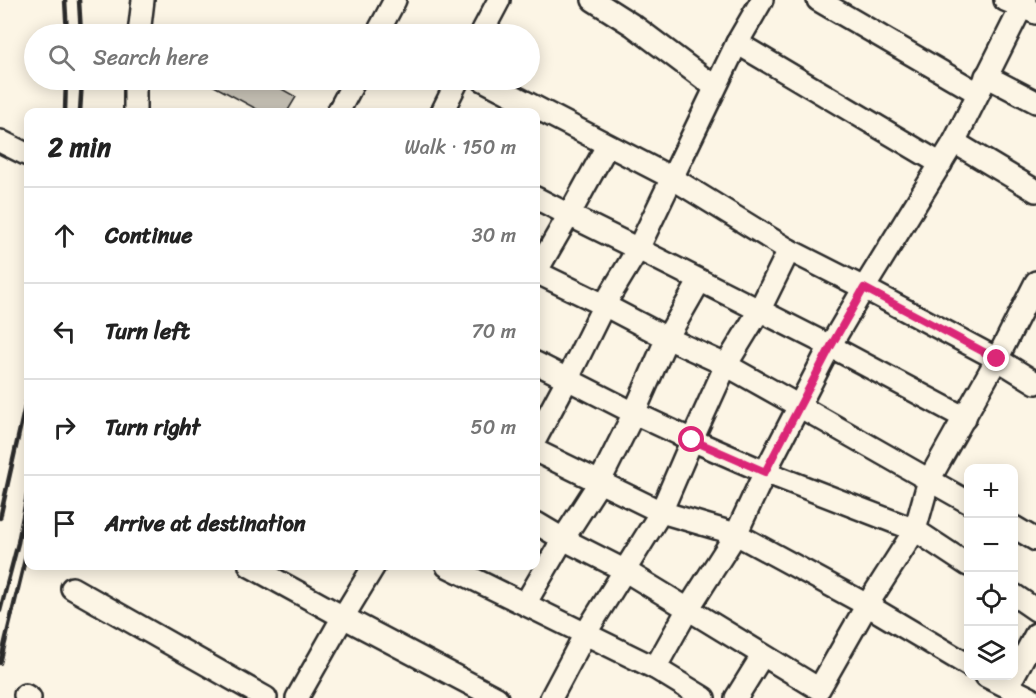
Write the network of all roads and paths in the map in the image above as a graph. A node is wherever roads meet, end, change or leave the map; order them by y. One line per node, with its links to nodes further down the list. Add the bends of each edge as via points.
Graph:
1 (143, 0): 8 (street)
2 (395, 0): 9 (street)
3 (499, 0): 10 (street)
4 (593, 0): 13 (street)
5 (762, 0): 11 (street)
6 (818, 0): 12 (street)
7 (1022, 5): 12 (street)
8 (140, 24)
9 (382, 24)
10 (487, 24)
11 (738, 43): 13 (street); 28 (street)
12 (982, 85): 18 (street); 25 (street)
13 (716, 87): 29 (street)
14 (135, 90): 19 (street)
15 (350, 90): 20 (street)
16 (454, 90): 21 (street)
17 (502, 90): 22 (street)
18 (1036, 102)
19 (135, 108)
20 (340, 108)
21 (444, 108)
22 (536, 108)
23 (540, 110): 26 (street)
24 (0, 141): 27 (street)
25 (954, 142): 28 (street); 30 (street)
26 (607, 146): 29 (street); 32 (street)
27 (24, 153)
28 (941, 165): 39 (street)
29 (672, 178): 33 (street); 34 (street)
30 (1036, 191)
31 (540, 200): 32 (street)
32 (569, 215): 33 (street); 35 (street)
33 (638, 249): 37 (street); 40 (street)
34 (789, 250): 39 (street); 41 (street)
35 (540, 265)
36 (540, 274): 40 (street)
37 (699, 282): 41 (street); 42 (street)
38 (1036, 282): 44 (street)
39 (864, 288): 43 (street); 44 (street)
40 (604, 305): 42 (street); 47 (street)
41 (759, 311): 43 (street); 46 (street)
42 (667, 339): 46 (street); 50 (street)
43 (831, 346): 49 (street); 51 (street)
44 (997, 359): 48 (street); 51 (street)
45 (540, 365): 47 (street)
46 (726, 365): 49 (street); 53 (street)
47 (567, 380): 50 (street); 52 (street)
48 (1036, 382)
49 (799, 406): 55 (street); 56 (street)
50 (634, 413): 53 (street); 57 (street)
51 (965, 418): 56 (street)
52 (540, 431)
53 (692, 440): 55 (street); 59 (street)
54 (540, 453): 57 (street)
55 (765, 472): 62 (street); 63 (street)
56 (929, 480): 58 (street); 62 (street)
57 (599, 483): 59 (street); 64 (street)
58 (964, 499)
59 (661, 512): 63 (street); 70 (street)
60 (540, 525): 64 (street)
61 (1018, 529): 65 (street)
62 (915, 530): 66 (street); 74 (street)
63 (736, 534): 74 (street); 75 (street)
64 (563, 539): 70 (street); 73 (street)
65 (1036, 540)
66 (964, 562)
67 (257, 570): 77 (street)
68 (372, 570): 77 (street)
69 (463, 570): 73 (street)
70 (624, 570): 75 (street); 78 (street)
71 (72, 588): 85 (street)
72 (1018, 598): 76 (street)
73 (525, 604): 78 (street)
74 (867, 605): 81 (street); 84 (street)
75 (688, 609): 80 (street); 82 (street)
76 (1036, 610)
77 (343, 617): 86 (street); 87 (street)
78 (585, 634): 82 (street); 88 (street)
79 (1036, 634): 83 (street)
80 (762, 656): 84 (street); 90 (street)
81 (964, 662)
82 (655, 668): 89 (street)
83 (1009, 684): 91 (street)
84 (827, 694)
85 (266, 698)
86 (297, 698)
87 (497, 698)
88 (551, 698)
89 (704, 698)
90 (736, 698)
91 (1030, 698)

